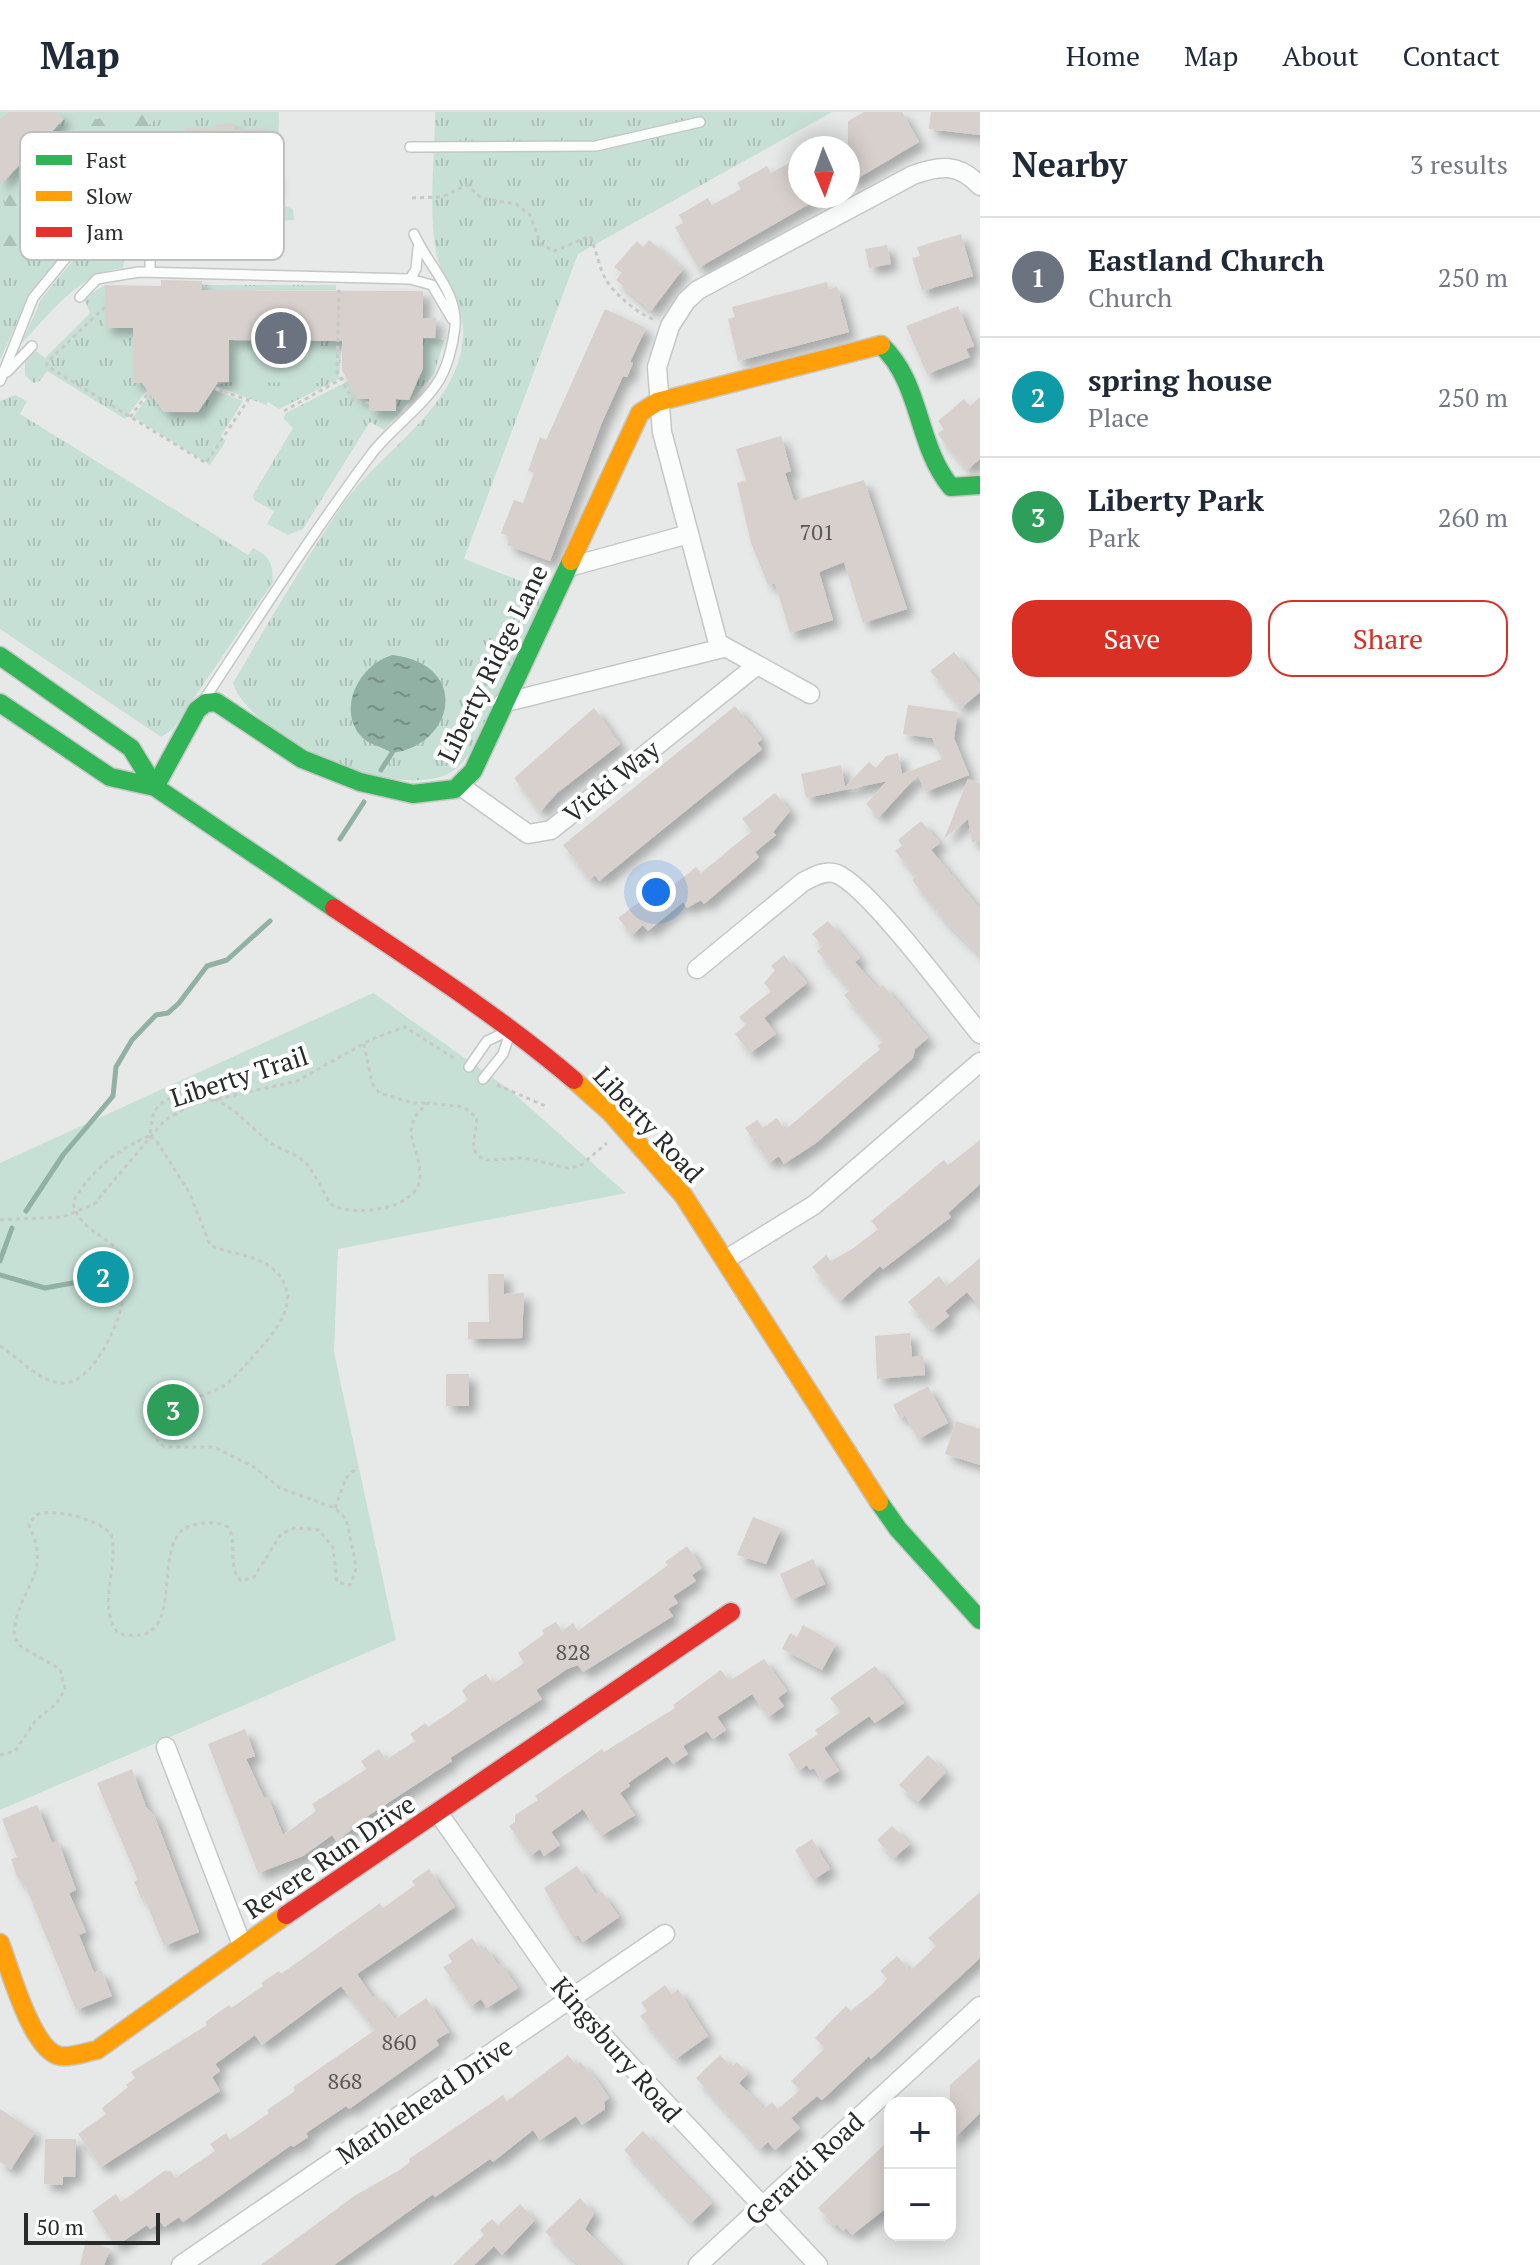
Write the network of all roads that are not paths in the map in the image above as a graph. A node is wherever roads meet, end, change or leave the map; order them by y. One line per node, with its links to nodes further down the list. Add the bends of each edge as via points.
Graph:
1 (700, 122): 2 (lane, via 596,146)
2 (410, 147)
3 (980, 186): 12 (street, via 968,173 942,165 913,175 698,290 672,323 657,367)
4 (64, 260): 11 (lane, via 33,298)
5 (149, 260): 6 (lane)
6 (150, 271): 7 (lane); 8 (lane, via 97,279)
7 (410, 279): 9 (lane, via 432,285); 9 (lane, via 418,257 416,238 452,296)
8 (80, 297)
9 (455, 326): 22 (lane, via 436,385 375,449)
10 (32, 346): 11 (lane)
11 (2, 377)
12 (657, 402): 13 (street, via 881,345 898,358 912,388 936,473 951,487); 14 (street); 15 (street, Liberty Ridge Lane, via 640,413)
13 (980, 485)
14 (689, 534): 15 (street); 16 (street)
15 (569, 567): 21 (street, Liberty Ridge Lane)
16 (723, 648): 18 (street); 21 (street)
17 (0, 656): 24 (street, Liberty Road, via 131,748)
18 (756, 666): 19 (street); 23 (street, Vicki Way, via 551,830 528,834)
19 (810, 694)
20 (0, 703): 24 (street, Liberty Road, via 110,777)
21 (503, 703): 23 (street, Liberty Ridge Lane, via 473,771)
22 (197, 710): 23 (street, Liberty Ridge Lane, via 206,703 227,706 302,759 360,782 413,794); 24 (street)
23 (459, 785)
24 (155, 787): 26 (street, Liberty Road)
25 (697, 969): 27 (street, via 803,882 821,873 837,873 863,893)
26 (511, 1030): 29 (lane, via 487,1041); 30 (lane, via 503,1054); 31 (street, Liberty Road, via 625,1128 683,1195)
27 (980, 1034)
28 (980, 1062): 31 (street, via 814,1205)
29 (469, 1067)
30 (483, 1079)
31 (725, 1260): 33 (street, Liberty Road, via 898,1529)
32 (731, 1612): 35 (street, Revere Run Drive)
33 (978, 1613)
34 (166, 1747): 38 (street)
35 (439, 1814): 38 (street, Revere Run Drive); 39 (street, Kingsbury Road)
36 (665, 1934): 39 (street, Marblehead Drive)
37 (0, 1943): 38 (street, Revere Run Drive, via 35,2034 62,2057 97,2050)
38 (242, 1945)
39 (569, 2000): 41 (street, Kingsbury Road); 42 (street, Marblehead Drive)
40 (980, 2006): 41 (street, Gerardi Road)
41 (763, 2207): 43 (street, Gerardi Road); 44 (street, Kingsbury Road)
42 (181, 2265)
43 (698, 2265)
44 (818, 2265)

